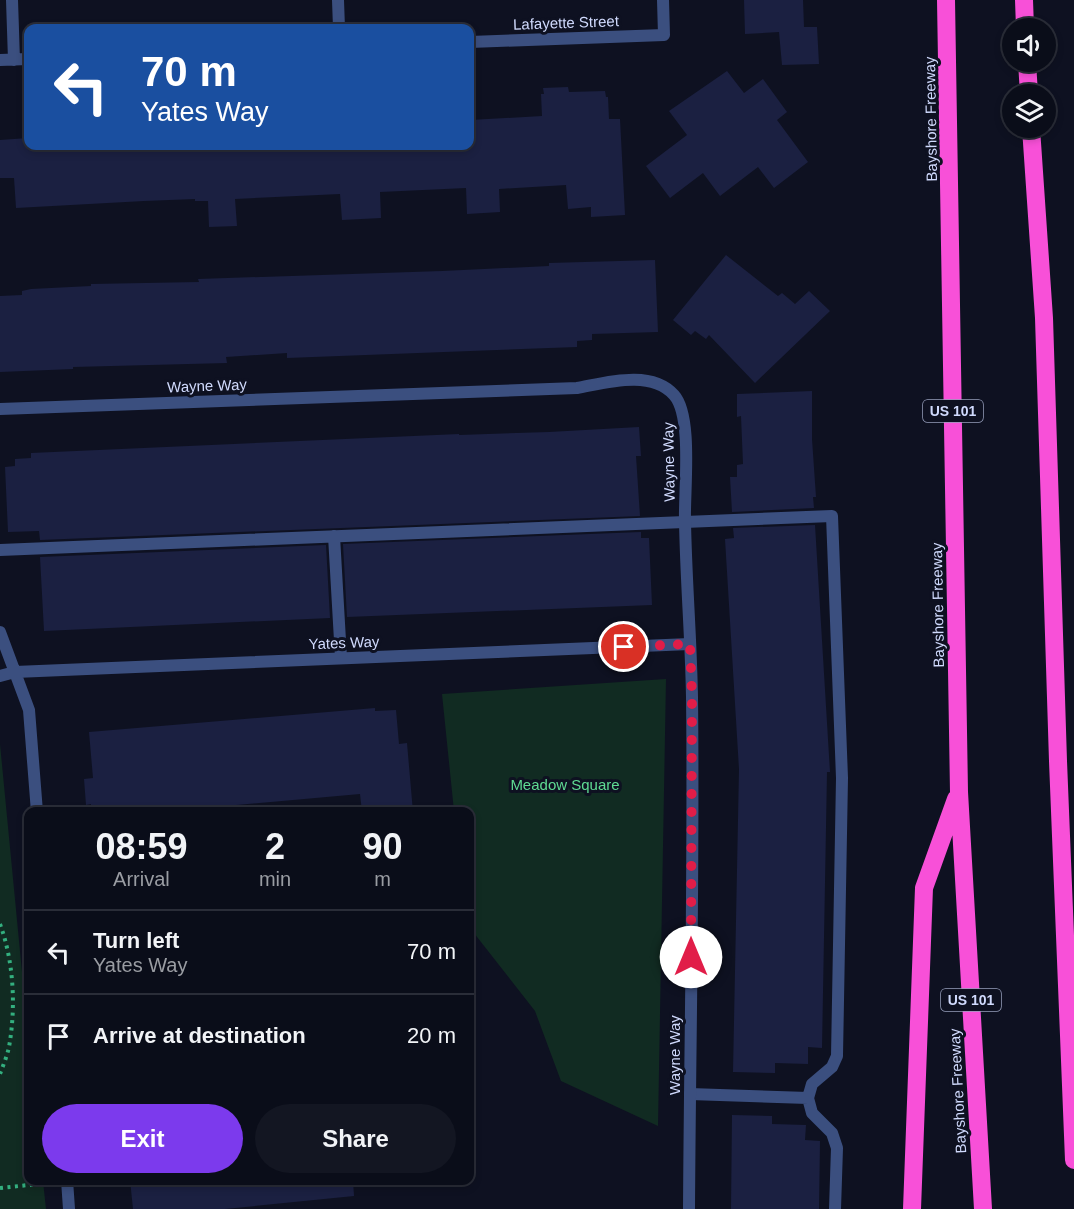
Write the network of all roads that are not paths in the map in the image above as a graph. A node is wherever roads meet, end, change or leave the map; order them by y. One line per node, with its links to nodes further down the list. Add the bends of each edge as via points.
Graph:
1 (12, 0): 13 (street)
2 (338, 0): 9 (street)
3 (663, 0): 10 (street, Lafayette Street, via 664,34)
4 (944, 0): 25 (highway, Bayshore Freeway / US 101)
5 (1024, 0): 7 (highway)
6 (1032, 0): 8 (highway)
7 (1025, 18)
8 (1027, 18)
9 (339, 24)
10 (474, 42)
11 (24, 59): 13 (street)
12 (0, 60): 13 (street)
13 (14, 60)
14 (1033, 138): 24 (highway, via 1044,318)
15 (0, 409): 16 (street, Wayne Way, via 577,388 618,381 659,384 674,395 683,412)
16 (685, 522): 17 (street); 20 (street, Wayne Way); 29 (street, via 832,516 843,778 837,1056 832,1067 812,1084)
17 (334, 536): 18 (street); 21 (street)
18 (0, 550)
19 (0, 632): 22 (street)
20 (690, 644): 21 (street, Yates Way); 28 (street, Wayne Way)
21 (341, 658): 22 (street, Yates Way)
22 (15, 672): 23 (street, Yates Way); 26 (street, via 29,710)
23 (0, 675)
24 (1058, 761): 27 (highway); 30 (highway)
25 (959, 792): 35 (highway, via 924,888); 36 (highway, Bayshore Freeway / US 101)
26 (37, 807)
27 (1074, 887)
28 (690, 1094): 29 (street); 33 (street, Wayne Way)
29 (808, 1098): 34 (street, via 812,1113 832,1133 837,1148)
30 (1074, 1160)
31 (67, 1185): 32 (street)
32 (69, 1209)
33 (689, 1209)
34 (836, 1209)
35 (912, 1209)
36 (983, 1209)

